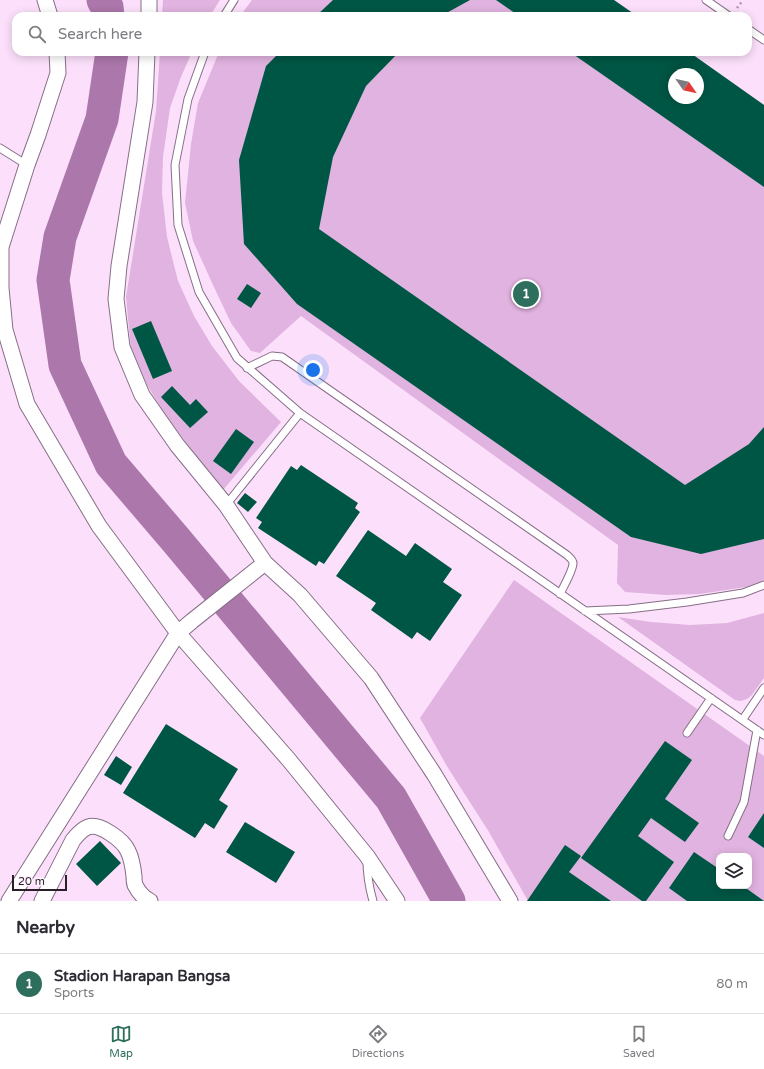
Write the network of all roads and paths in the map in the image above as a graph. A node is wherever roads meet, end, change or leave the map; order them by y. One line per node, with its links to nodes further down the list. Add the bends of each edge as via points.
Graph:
1 (45, 0): 5 (street)
2 (150, 0): 6 (street)
3 (234, 0): 7 (lane)
4 (706, 0): 8 (lane)
5 (49, 12)
6 (149, 12)
7 (226, 12)
8 (723, 12)
9 (752, 32): 10 (lane)
10 (764, 40)
11 (57, 56): 15 (street, via 58,73)
12 (147, 56): 18 (street, via 145,102 116,299 122,347 142,396 177,445)
13 (204, 56): 16 (lane, via 188,99 175,165 178,225 199,292 237,358)
14 (0, 148): 15 (lane)
15 (27, 165): 23 (street, via 1,247 1,288 5,330 27,404 99,526)
16 (247, 368): 17 (lane); 21 (lane, via 272,356 282,357 567,556 573,564)
17 (300, 413): 18 (lane); 21 (lane)
18 (226, 505): 19 (street)
19 (265, 562): 23 (street); 37 (street, via 300,595 371,678 434,774)
20 (764, 585): 22 (lane, via 743,593 687,602)
21 (560, 594): 22 (lane)
22 (585, 611): 25 (lane)
23 (178, 634): 31 (street, via 289,760); 32 (street)
24 (764, 688): 26 (lane)
25 (711, 698): 26 (lane); 28 (lane)
26 (743, 720): 27 (lane)
27 (757, 730): 29 (lane); 30 (lane, via 744,802)
28 (687, 733)
29 (764, 735)
30 (728, 836)
31 (367, 856): 35 (lane, via 369,889); 36 (street)
32 (9, 901)
33 (42, 901): 34 (street, via 73,840 88,827 96,826 122,842 128,850 135,885)
34 (150, 901)
35 (373, 901)
36 (397, 901)
37 (510, 901)

